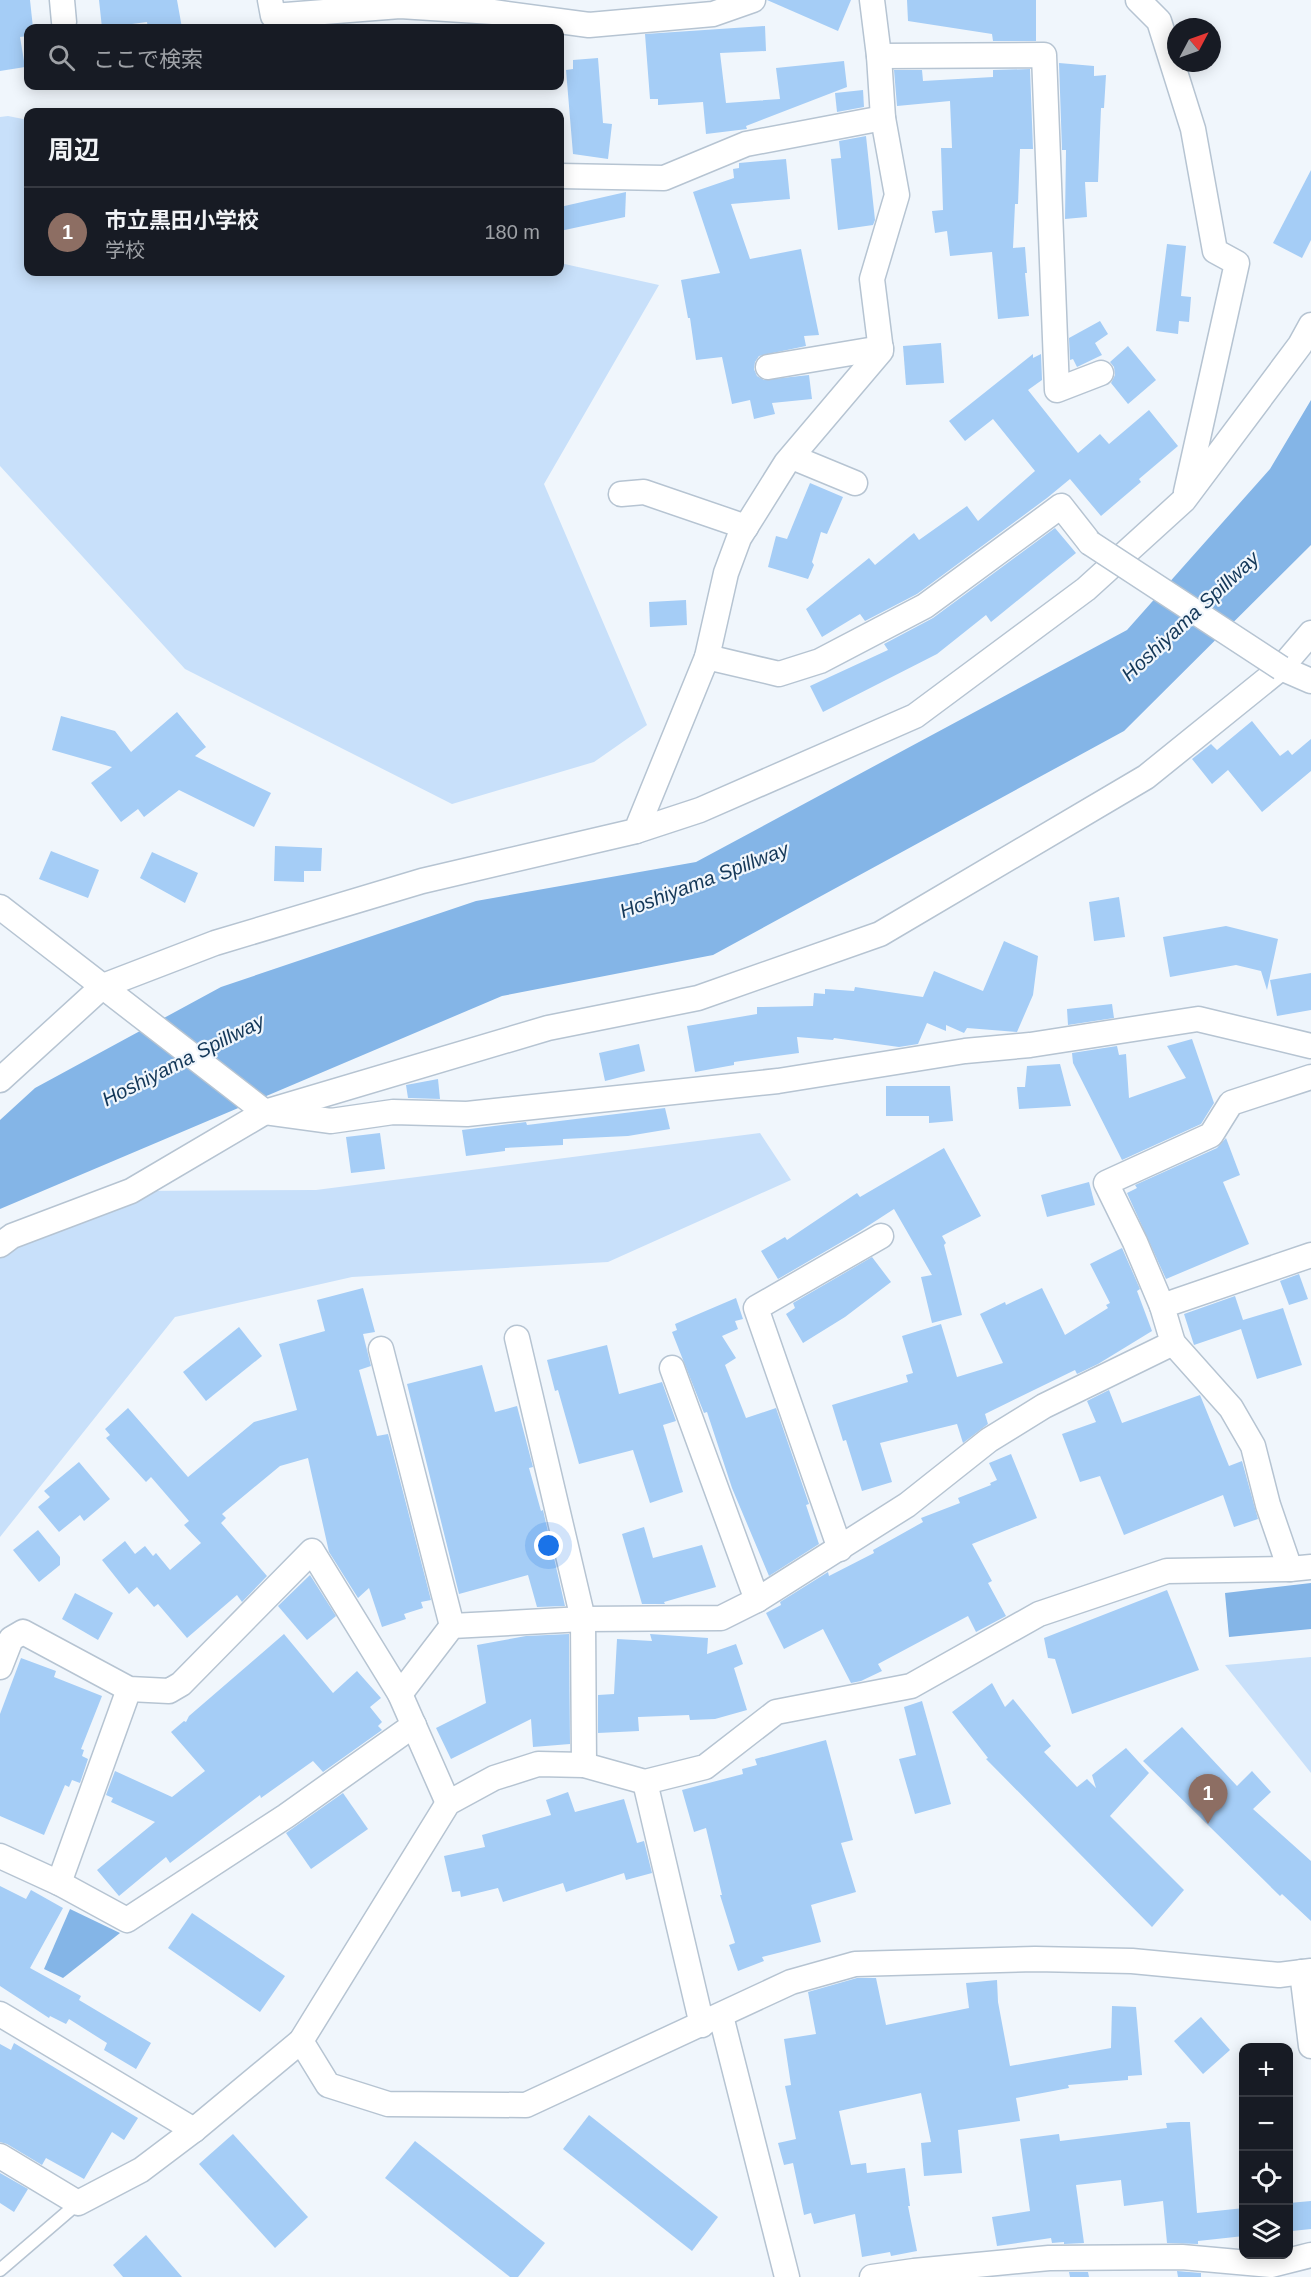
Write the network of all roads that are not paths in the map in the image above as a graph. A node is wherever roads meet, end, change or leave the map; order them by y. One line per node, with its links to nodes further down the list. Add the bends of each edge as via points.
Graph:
1 (270, 0): 2 (street, via 273,16 400,6 493,12 589,25 713,14)
2 (753, 0)
3 (872, 0): 5 (street)
4 (1138, 0): 15 (street, via 1159,21 1193,129 1215,251 1237,263)
5 (879, 56): 6 (street); 11 (street, via 1044,55 1057,390)
6 (883, 118): 7 (street, via 746,144 664,178); 9 (street, via 897,195 872,279)
7 (564, 176)
8 (1311, 325): 15 (street)
9 (881, 348): 10 (street); 12 (street)
10 (768, 367)
11 (1101, 373)
12 (792, 456): 13 (street); 16 (street)
13 (855, 483)
14 (621, 494): 16 (street, via 644,492)
15 (1184, 500): 21 (street, via 1086,590 915,716 700,810)
16 (746, 527): 18 (street, via 726,573)
17 (1311, 633): 19 (street)
18 (707, 657): 19 (street, bridge, via 779,674 820,661 926,606 1061,506 1089,543); 21 (street)
19 (1281, 668): 20 (street); 27 (street, via 1146,777 880,934 698,998 548,1028)
20 (1311, 681)
21 (636, 831): 23 (street, via 411,884 215,943)
22 (0, 907): 23 (street)
23 (103, 986): 26 (street); 27 (street)
24 (1311, 1046): 27 (street, via 1198,1019 778,1082 467,1114 393,1112 332,1121)
25 (1311, 1077): 31 (street, via 1231,1104 1211,1135 1106,1183)
26 (0, 1080)
27 (265, 1112): 29 (street, via 131,1191 12,1236)
28 (881, 1236): 36 (street, via 756,1308)
29 (0, 1245)
30 (1311, 1255): 31 (street)
31 (1162, 1306): 33 (street)
32 (517, 1338): 39 (street)
33 (1173, 1343): 36 (street, via 1044,1406 989,1440 907,1505); 37 (street, via 1231,1408 1253,1446 1268,1505)
34 (381, 1349): 40 (street)
35 (672, 1368): 38 (street)
36 (840, 1549): 38 (street)
37 (1301, 1568): 46 (street, via 1167,1571 1040,1614 910,1686 776,1712 705,1767)
38 (757, 1600): 39 (street, via 721,1618)
39 (583, 1619): 40 (street); 45 (street)
40 (452, 1626): 43 (street)
41 (0, 1667): 42 (street, via 11,1639 23,1632)
42 (129, 1689): 43 (street, via 169,1691 181,1684 312,1551); 49 (street)
43 (400, 1694): 44 (street)
44 (414, 1725): 47 (street); 49 (street, via 286,1816 127,1920)
45 (584, 1765): 46 (street); 47 (street, via 538,1764 494,1778)
46 (645, 1782): 52 (street)
47 (448, 1803): 53 (street)
48 (0, 1856): 49 (street)
49 (59, 1884)
50 (1306, 1972): 52 (street, via 1279,1975 1132,1961 1035,1959 855,1964 792,1982); 54 (street)
51 (0, 2014): 55 (street)
52 (712, 2020): 53 (street, via 526,2105 388,2104 328,2085); 61 (street)
53 (301, 2040): 55 (street)
54 (1311, 2046)
55 (194, 2130): 57 (street, via 141,2170)
56 (0, 2156): 57 (street)
57 (78, 2203): 59 (lane)
58 (1311, 2255): 60 (street, via 1271,2265 1182,2257 1049,2258)
59 (0, 2270)
60 (916, 2274): 62 (street)
61 (787, 2277)
62 (872, 2277)

